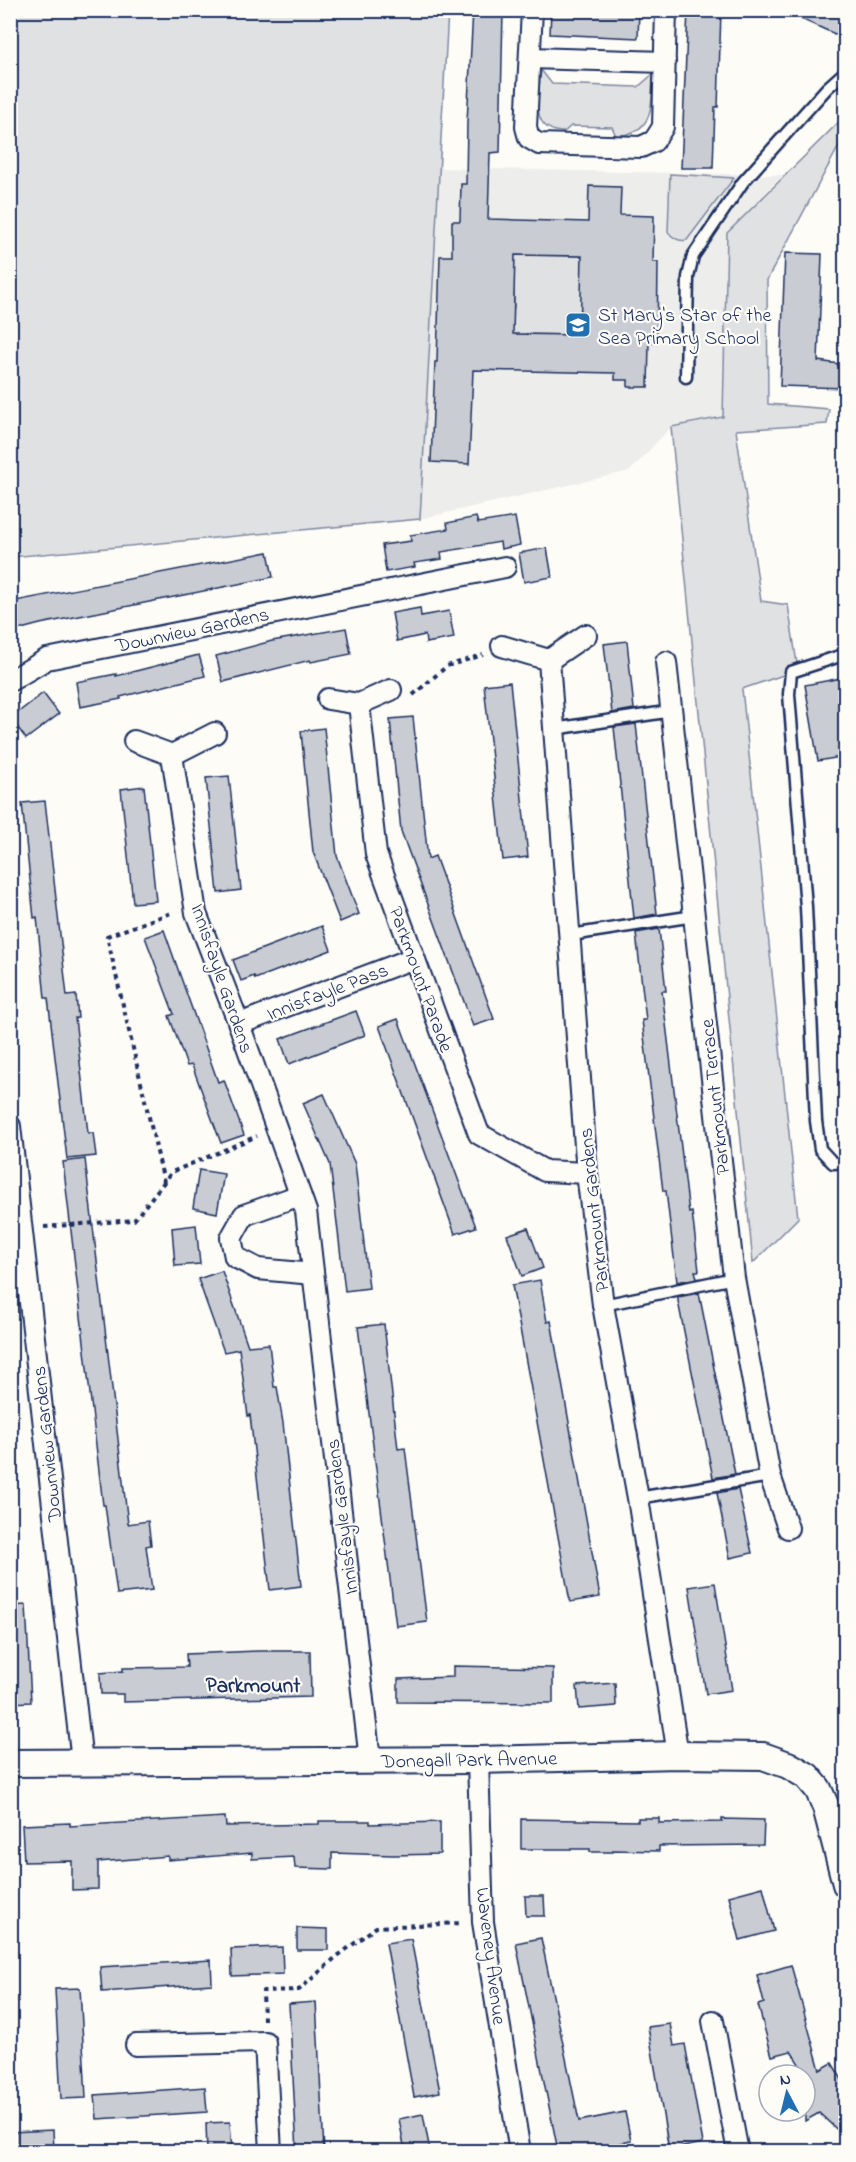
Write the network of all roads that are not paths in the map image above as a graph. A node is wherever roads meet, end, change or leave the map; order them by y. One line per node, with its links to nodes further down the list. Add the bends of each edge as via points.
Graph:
1 (532, 10): 3 (street)
2 (666, 10): 4 (street)
3 (530, 58): 4 (street); 4 (street, via 526,127 529,138 539,144 618,147 641,147 654,141 663,127)
4 (665, 62)
5 (846, 71): 6 (lane, via 743,182 693,256 688,277)
6 (686, 377)
7 (505, 567): 13 (street, Downview Gardens, via 47,659)
8 (586, 635): 11 (street)
9 (502, 646): 11 (street)
10 (846, 654): 27 (lane, via 791,672 789,694 806,907 817,1130 820,1149 833,1163)
11 (549, 660): 18 (street, Parkmount Gardens)
12 (666, 662): 17 (street, Parkmount Terrace)
13 (10, 681)
14 (391, 690): 16 (street)
15 (328, 699): 16 (street)
16 (359, 704): 24 (street, Parkmount Parade, via 376,854)
17 (672, 711): 18 (lane); 22 (street, Parkmount Terrace)
18 (554, 729): 23 (street, Parkmount Gardens)
19 (215, 733): 21 (street)
20 (134, 741): 21 (street)
21 (172, 755): 25 (street, Innisfayle Gardens, via 196,913)
22 (694, 916): 23 (lane); 31 (street, Parkmount Terrace)
23 (571, 935): 28 (street, Parkmount Gardens)
24 (414, 958): 25 (street, Innisfayle Pass); 28 (street, Parkmount Parade, via 479,1134 545,1171)
25 (239, 1024): 29 (street, Innisfayle Gardens)
26 (10, 1126): 39 (street, Downview Gardens)
27 (846, 1162)
28 (587, 1173): 32 (street, Parkmount Gardens)
29 (300, 1195): 30 (street, Innisfayle Gardens, via 306,1211); 30 (street, via 244,1215 231,1238 236,1257 258,1269)
30 (313, 1274): 37 (street, Innisfayle Gardens)
31 (734, 1278): 32 (lane); 33 (street, Parkmount Terrace)
32 (603, 1305): 34 (street, Parkmount Gardens)
33 (770, 1476): 34 (lane); 35 (street, Parkmount Terrace)
34 (638, 1498): 36 (street, Parkmount Gardens)
35 (788, 1528)
36 (678, 1755): 38 (street, Donegall Park Avenue); 41 (street, Donegall Park Avenue, via 763,1756 807,1776 826,1807)
37 (370, 1760): 38 (street, Donegall Park Avenue); 39 (street, Donegall Park Avenue)
38 (478, 1760): 45 (street, Waveney Avenue, via 483,1922)
39 (82, 1762): 40 (street, Donegall Park Avenue)
40 (10, 1763)
41 (846, 1884)
42 (713, 2021): 46 (street)
43 (136, 2045): 44 (street, via 265,2042)
44 (271, 2151)
45 (520, 2151)
46 (738, 2151)

